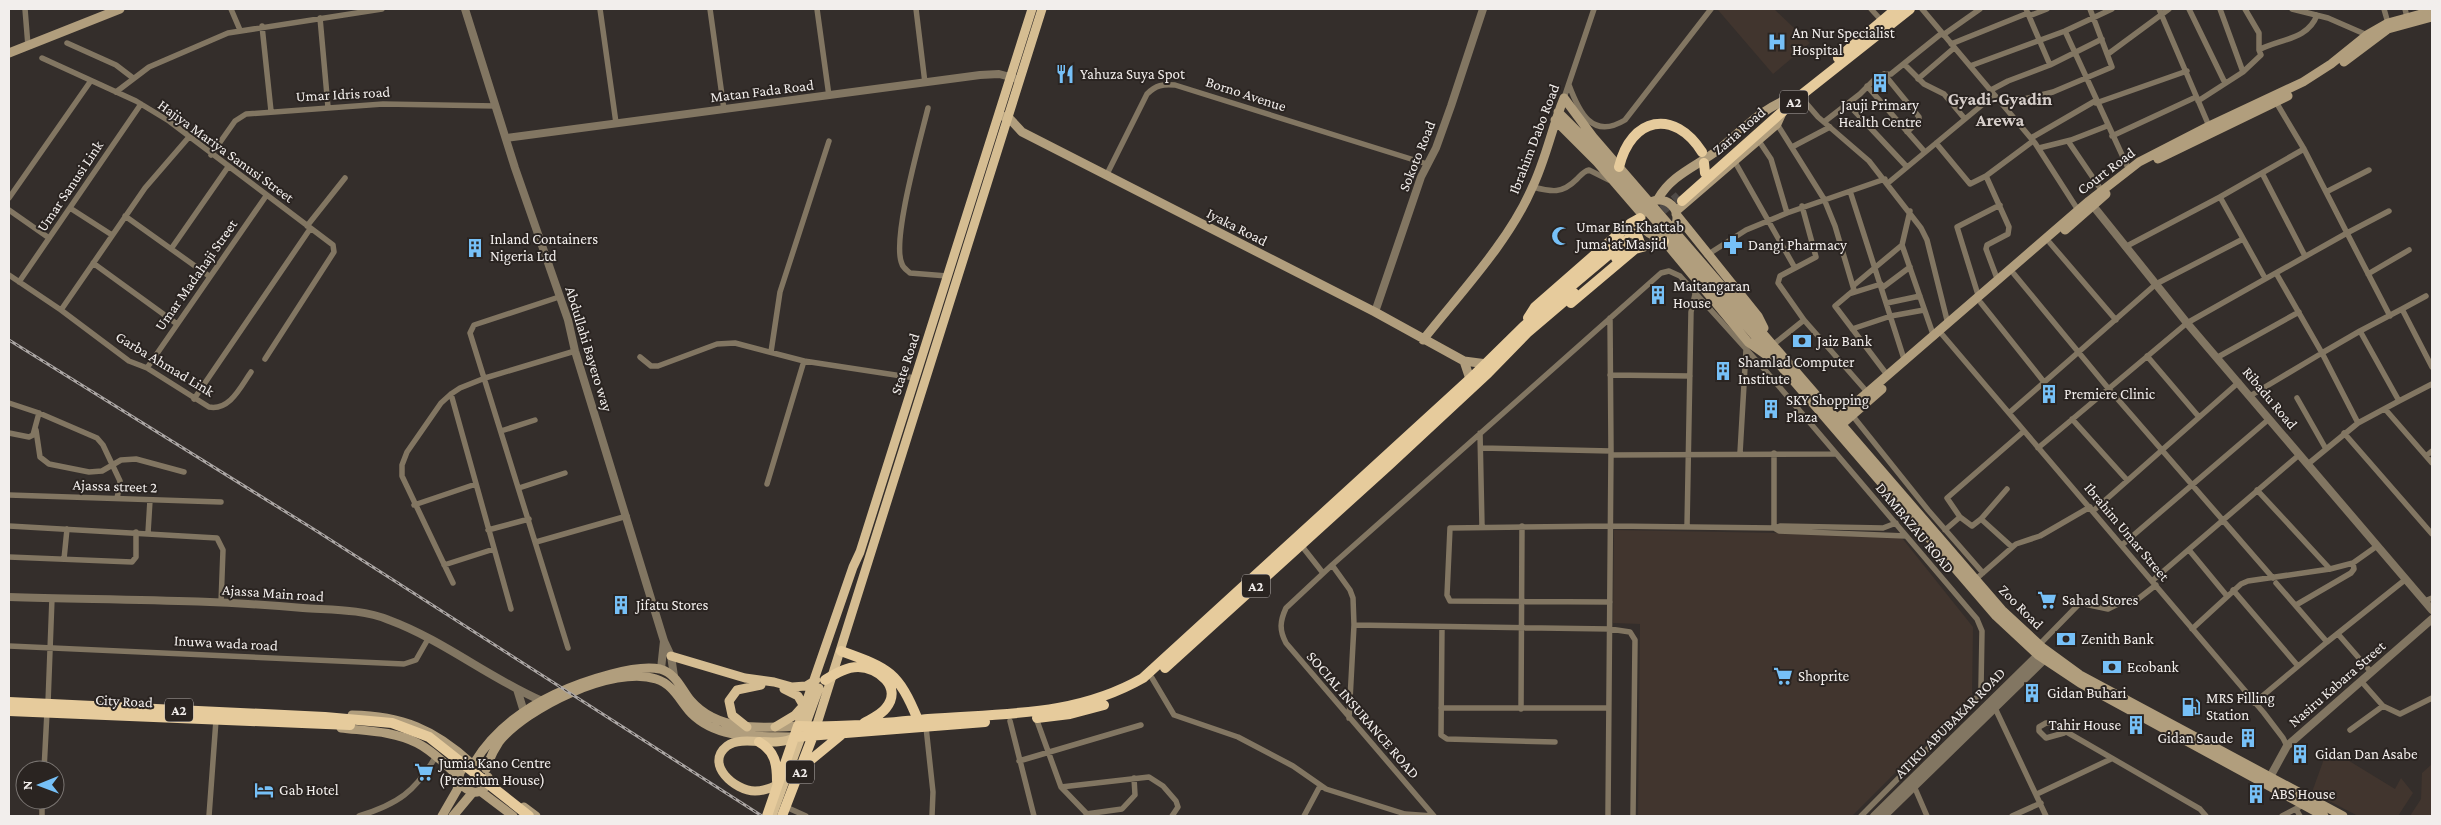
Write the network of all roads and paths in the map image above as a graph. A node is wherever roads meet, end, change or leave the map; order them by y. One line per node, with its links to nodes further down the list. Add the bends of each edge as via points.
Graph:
1 (24, 9): 49 (street)
2 (108, 9): 49 (main road)
3 (120, 9): 49 (main road)
4 (231, 9): 42 (street)
5 (382, 9): 31 (street)
6 (600, 9): 94 (street)
7 (710, 9): 87 (street)
8 (817, 9): 75 (street)
9 (916, 9): 69 (street)
10 (1032, 9): 63 (main road, State Road)
11 (1042, 9): 67 (main road, State Road)
12 (1483, 9): 118 (street, Sokoto Road, via 1451,106)
13 (1594, 9): 71 (street, Ibrahim Dabo Road)
14 (1711, 9): 71 (street, via 1625,120 1602,127 1590,122 1576,103)
15 (1871, 9): 39 (street)
16 (1896, 9): 39 (highway, Zaria Road / A2)
17 (1910, 9): 76 (highway, Zaria Road / A2)
18 (1922, 9): 44 (street)
19 (1980, 9): 44 (street)
20 (2047, 9): 33 (street)
21 (2090, 9): 37 (street)
22 (2112, 9): 37 (street)
23 (2169, 9): 32 (street)
24 (2189, 9): 70 (street)
25 (2220, 9): 61 (street)
26 (2245, 9): 52 (street, via 2258,33)
27 (2293, 9): 35 (street)
28 (2384, 9): 40 (street)
29 (467, 10): 84 (street, Abdullahi Bayero way)
30 (2432, 10): 34 (main road, Court Road)
31 (348, 11): 36 (street)
32 (2160, 11): 55 (street); 60 (street)
33 (2028, 13): 47 (street); 50 (street)
34 (2406, 13): 40 (main road, Court Road)
35 (2317, 15): 45 (street); 52 (street, via 2313,25 2295,37)
36 (320, 18): 41 (street); 85 (street)
37 (2094, 18): 43 (street); 46 (street)
38 (2432, 18): 80 (main road, Court Road, via 2388,30 2316,81)
39 (1882, 21): 76 (highway, Zaria Road / A2)
40 (2388, 23): 45 (main road, Court Road)
41 (262, 26): 42 (street); 88 (street)
42 (240, 30): 65 (street, via 149,66)
43 (2065, 31): 47 (street); 54 (street)
44 (1943, 34): 50 (street); 57 (street)
45 (2367, 35): 98 (main road, Court Road, via 2303,82)
46 (2102, 39): 54 (street); 55 (street)
47 (2039, 41): 58 (street); 59 (street)
48 (67, 43): 65 (street, via 116,65)
49 (28, 44): 51 (main road); 53 (main road)
50 (1953, 46): 59 (street); 66 (street)
51 (9, 48)
52 (2259, 50): 61 (street, via 2261,55)
53 (9, 53)
54 (2074, 53): 58 (street); 64 (street)
55 (2108, 54): 64 (street, via 2112,66)
56 (42, 58): 68 (street, Hajiya Mariya Sanusi Street)
57 (1904, 64): 62 (street, via 1891,74); 66 (street)
58 (2050, 65): 74 (street, via 2008,81)
59 (1970, 66): 74 (street)
60 (2187, 71): 78 (street); 79 (street)
61 (2243, 72): 70 (street)
62 (1884, 74): 72 (street); 102 (street, via 1919,117)
63 (1011, 77): 67 (street, Matan Fada Road); 69 (street, Matan Fada Road, via 991,74); 90 (main road, State Road)
64 (2085, 77): 79 (street); 83 (street, via 2053,92)
65 (133, 78): 73 (street)
66 (1918, 79): 92 (street, via 1944,94)
67 (1020, 80): 90 (main road, State Road)
68 (90, 82): 73 (street, Hajiya Mariya Sanusi Street); 136 (street)
69 (925, 83): 75 (street, Matan Fada Road)
70 (2225, 83): 78 (street)
71 (1569, 84): 77 (street, Ibrahim Dabo Road)
72 (1867, 86): 82 (street); 102 (street)
73 (116, 92): 81 (street, Hajiya Mariya Sanusi Street)
74 (1993, 93): 83 (street); 92 (street)
75 (829, 96): 87 (street, Matan Fada Road)
76 (1795, 97): 89 (highway, Zaria Road / A2); 89 (highway, Zaria Road / A2, via 1704,168 1680,198); 93 (street); 137 (main road, via 1764,109 1718,150 1690,166)
77 (1564, 98): 91 (main road, Ibrahim Dabo Road); 100 (main road)
78 (2197, 99): 98 (street); 103 (street)
79 (2096, 102): 97 (street); 106 (street)
80 (2276, 102): 113 (street); 139 (main road, Court Road, via 2144,166)
81 (141, 104): 104 (street, Hajiya Mariya Sanusi Street); 142 (street, Umar Sanusi Link)
82 (1848, 104): 93 (street); 120 (street)
83 (2003, 104): 106 (street)
84 (496, 106): 85 (street, Umar Idris road, via 414,103); 105 (street, Abdullahi Bayero way)
85 (328, 108): 88 (street, Umar Idris road)
86 (928, 108): 176 (street, via 904,214 901,264 910,273)
87 (724, 110): 94 (street, Matan Fada Road)
88 (271, 111): 116 (street, Umar Idris road, via 240,116)
89 (1782, 113): 95 (main road)
90 (1004, 116): 99 (main road, State Road); 101 (main road, Iyaka Road)
91 (1557, 116): 100 (main road); 129 (main road); 130 (main road, Ibrahim Dabo Road)
92 (1966, 119): 110 (street)
93 (1824, 122): 96 (street)
94 (616, 123): 105 (street, Matan Fada Road)
95 (1777, 124): 109 (main road); 111 (street)
96 (1830, 126): 111 (street); 128 (street)
97 (2107, 126): 103 (street); 107 (street)
98 (2209, 126): 122 (main road, Court Road)
99 (1001, 128): 101 (main road); 176 (main road, State Road); 319 (main road, State Road)
100 (1581, 128): 119 (main road); 203 (main road)
101 (1022, 132): 125 (main road, Iyaka Road)
102 (1907, 132): 115 (street)
103 (2112, 136): 122 (street)
104 (189, 137): 116 (street, Hajiya Mariya Sanusi Street); 150 (street)
105 (506, 138): 187 (street, Abdullahi Bayero way)
106 (2032, 139): 112 (street); 126 (street)
107 (2068, 140): 112 (street); 132 (street)
108 (829, 141): 212 (street, via 780,292)
109 (1759, 141): 117 (main road); 148 (street, via 1771,159)
110 (1936, 143): 115 (street); 126 (street, via 1968,182 1973,183)
111 (1792, 147): 138 (street)
112 (2039, 148): 144 (street)
113 (2304, 149): 124 (street); 133 (street)
114 (1702, 152): 119 (highway, via 1686,131 1671,124 1651,125 1627,142)
115 (1925, 152): 120 (street)
116 (211, 155): 121 (street, Hajiya Mariya Sanusi Street)
117 (1735, 162): 147 (main road); 151 (street)
118 (1427, 164): 125 (street, Borno Avenue, via 1175,84 1163,84 1153,87 1147,94); 193 (street, Sokoto Road)
119 (1619, 167): 203 (main road)
120 (1907, 167): 128 (street)
121 (228, 168): 134 (street, Hajiya Mariya Sanusi Street); 163 (street)
122 (2129, 170): 132 (main road, Court Road)
123 (2369, 170): 133 (street)
124 (2262, 173): 135 (street); 166 (street)
125 (1106, 176): 193 (main road, Iyaka Road)
126 (1986, 176): 140 (street)
127 (345, 178): 152 (street)
128 (1886, 181): 131 (street); 145 (street)
129 (1616, 184): 130 (street, via 1585,170 1558,192); 149 (main road)
130 (1533, 187): 208 (main road, Ibrahim Dabo Road, via 1507,232)
131 (1850, 191): 138 (street); 170 (street)
132 (2102, 191): 139 (main road, Court Road)
133 (2326, 192): 154 (street)
134 (266, 196): 152 (street, Hajiya Mariya Sanusi Street); 175 (street, Umar Madahaji Street)
135 (2220, 196): 158 (street); 162 (street)
136 (9, 198)
137 (1658, 199): 147 (main road, via 1671,204); 149 (main road, via 1646,205)
138 (1824, 199): 141 (street); 181 (street)
139 (2091, 204): 144 (main road, Court Road); 160 (main road, Court Road); 162 (street, Ribadu Road)
140 (2000, 205): 178 (street, via 2009,233 1986,249); 188 (street, via 1957,227)
141 (1802, 206): 148 (street); 169 (street, via 1816,257)
142 (70, 208): 155 (street); 156 (street, Umar Sanusi Link)
143 (9, 210): 156 (street)
144 (2078, 210): 178 (main road, Court Road)
145 (1910, 211): 161 (street); 202 (street, via 1927,240)
146 (2389, 211): 154 (street)
147 (1676, 213): 157 (main road, via 1675,226); 165 (main road)
148 (1786, 213): 151 (street)
149 (1641, 215): 153 (highway); 157 (main road, via 1646,231)
150 (125, 216): 155 (street); 163 (street)
151 (1768, 220): 165 (street); 169 (street)
152 (308, 227): 218 (street, Hajiya Mariya Sanusi Street, via 335,248); 241 (street)
153 (1624, 230): 159 (highway, via 1637,235); 205 (highway, via 1535,307)
154 (2346, 233): 166 (street); 173 (street)
155 (112, 235): 167 (street)
156 (49, 238): 179 (street, Umar Sanusi Link)
157 (1662, 238): 159 (highway); 223 (main road, via 1748,342)
158 (2244, 239): 177 (street); 180 (street)
159 (1632, 244): 205 (highway, A2)
160 (2050, 244): 172 (main road, Court Road); 199 (street)
161 (1902, 245): 168 (street); 170 (street)
162 (2125, 248): 180 (street, Ribadu Road)
163 (171, 249): 175 (street)
164 (2409, 250): 173 (street)
165 (1707, 255): 209 (main road, via 1758,316)
166 (2305, 256): 171 (street)
167 (93, 263): 191 (street); 201 (street)
168 (1910, 267): 182 (street); 185 (street)
169 (1796, 268): 198 (street, via 1780,276 1778,283)
170 (1876, 269): 181 (street); 182 (street)
171 (2276, 272): 177 (street); 194 (street)
172 (2014, 274): 188 (main road, Court Road); 213 (street)
173 (2368, 274): 196 (street)
174 (9, 275): 179 (street, Garba Ahmad Link)
175 (210, 276): 201 (street, Umar Madahaji Street)
176 (947, 276): 231 (main road, State Road)
177 (2265, 278): 200 (street)
178 (1998, 281): 188 (main road, Court Road)
179 (19, 282): 191 (street, Garba Ahmad Link)
180 (2156, 284): 199 (street); 200 (street, Ribadu Road)
181 (1854, 286): 184 (street)
182 (1881, 286): 184 (street); 189 (street)
183 (1695, 294): 197 (street, DAMBAZAU ROAD, via 1680,276 1669,271 1661,273); 210 (street, DAMBAZAU ROAD); 228 (street, via 1691,307)
184 (1849, 294): 204 (street, via 1835,305)
185 (1920, 296): 189 (street); 192 (street)
186 (2426, 296): 190 (street)
187 (559, 297): 211 (street, Abdullahi Bayero way); 230 (street, via 471,329)
188 (1980, 301): 202 (main road, Court Road); 207 (main road, Court Road); 233 (street)
189 (1887, 303): 195 (street)
190 (2402, 309): 196 (street); 224 (street)
191 (62, 310): 225 (street, Garba Ahmad Link, via 129,361)
192 (1924, 310): 195 (street); 207 (street)
193 (1374, 312): 208 (main road, Iyaka Road)
194 (2299, 312): 214 (street); 217 (street)
195 (1891, 316): 204 (street); 221 (street)
196 (2390, 316): 206 (street)
197 (1610, 318): 227 (street); 258 (street)
198 (1804, 320): 209 (street); 237 (street)
199 (2116, 320): 213 (street)
200 (2187, 323): 215 (street); 217 (street, Ribadu Road)
201 (177, 324): 225 (street, Umar Madahaji Street)
202 (1948, 324): 207 (main road, Court Road)
203 (1752, 326): 209 (main road, Zoo Road); 223 (main road, Zoo Road)
204 (1852, 328): 229 (street)
205 (1525, 329): 222 (highway, A2); 313 (highway, A2, via 1480,380)
206 (2360, 331): 214 (street); 242 (street)
207 (1939, 335): 221 (main road, Court Road); 246 (street, Ibrahim Umar Street); 247 (main road, Court Road)
208 (1423, 340): 220 (main road, Iyaka Road)
209 (1771, 342): 252 (main road, Zoo Road)
210 (1746, 350): 266 (street); 269 (street, DAMBAZAU ROAD)
211 (575, 351): 230 (street); 293 (street, Abdullahi Bayero way)
212 (771, 352): 216 (street, via 726,343 658,366 645,364); 219 (street)
213 (2080, 352): 233 (street); 236 (street)
214 (2322, 353): 239 (street); 253 (street)
215 (2147, 356): 236 (street); 248 (street)
216 (640, 357)
217 (2218, 357): 234 (street, Ribadu Road)
218 (264, 359)
219 (804, 361): 231 (street); 281 (street)
220 (1464, 361): 222 (main road, Iyaka Road); 232 (main road)
221 (1905, 362): 229 (main road, Court Road)
222 (1487, 364): 232 (highway, A2)
223 (1780, 365): 359 (main road, Zoo Road, via 1996,616)
224 (2432, 367)
225 (146, 368): 241 (street, Garba Ahmad Link)
226 (251, 372): 241 (street, Garba Ahmad Link, via 225,406 217,409)
227 (1610, 375): 228 (street); 265 (street)
228 (1690, 376): 268 (street)
229 (1888, 376): 237 (main road, Court Road)
230 (484, 378): 238 (street); 256 (street)
231 (914, 378): 319 (main road, State Road)
232 (1470, 379): 389 (highway, A2, via 1143,678 1108,696 1070,706)
233 (2044, 382): 246 (street)
234 (2239, 382): 239 (street, Ribadu Road); 248 (street)
235 (2431, 387): 242 (street)
236 (2108, 388): 249 (street); 263 (street)
237 (1868, 393): 252 (main road, Court Road)
238 (451, 394): 280 (street); 290 (street, via 441,403 407,452 402,465 402,476)
239 (2250, 396): 250 (street, Ribadu Road)
240 (2297, 398): 262 (street)
241 (194, 399)
242 (2399, 401): 244 (street)
243 (9, 403): 245 (street)
244 (2385, 409): 253 (street); 271 (street)
245 (39, 413): 254 (street); 274 (street, via 97,438)
246 (2009, 413): 255 (street, Ibrahim Umar Street)
247 (1852, 415): 252 (main road, Court Road); 272 (street)
248 (2199, 417): 263 (street)
249 (2072, 419): 261 (street); 279 (street)
250 (2269, 419): 270 (street, Ribadu Road); 282 (street)
251 (535, 420): 256 (street)
252 (1840, 421): 276 (main road, Zoo Road)
253 (2358, 423): 259 (street)
254 (36, 430): 257 (street, via 29,437); 274 (street, via 40,457 45,463 96,472)
255 (2024, 430): 261 (street, Ibrahim Umar Street); 294 (street, via 1948,496)
256 (501, 432): 283 (street)
257 (9, 433)
258 (1480, 433): 260 (street); 324 (street)
259 (2344, 433): 262 (street); 310 (street)
260 (1481, 448): 265 (street); 300 (street)
261 (2038, 448): 291 (street, Ibrahim Umar Street)
262 (2326, 449): 275 (street)
263 (2162, 450): 279 (street); 282 (street)
264 (2432, 451): 271 (street)
265 (1611, 453): 268 (street); 302 (street)
266 (1740, 453): 267 (street); 268 (street)
267 (1774, 453): 269 (street); 304 (street)
268 (1689, 454): 303 (street)
269 (1835, 454): 298 (street, DAMBAZAU ROAD)
270 (2299, 455): 275 (street, Ribadu Road); 285 (street)
271 (2426, 456): 273 (street)
272 (1888, 461): 276 (street); 292 (street)
273 (2432, 463)
274 (113, 464): 277 (street, via 136,459); 287 (street, via 120,481)
275 (2308, 464): 315 (street, Ribadu Road)
276 (1880, 468): 292 (main road, Zoo Road)
277 (184, 472)
278 (564, 473): 283 (street)
279 (2128, 480): 291 (street)
280 (476, 484): 290 (street); 306 (street)
281 (767, 484)
282 (2192, 485): 296 (street); 314 (street)
283 (519, 488): 295 (street)
284 (2007, 489): 297 (street)
285 (2257, 490): 296 (street); 325 (street)
286 (9, 495): 287 (street, Ajassa street 2)
287 (117, 498): 288 (street, Ajassa street 2)
288 (150, 500): 289 (street, Ajassa street 2); 309 (street)
289 (221, 502)
290 (414, 505): 323 (street)
291 (2091, 509): 314 (street, Ibrahim Umar Street); 316 (street)
292 (1924, 513): 307 (street); 328 (main road, Zoo Road)
293 (626, 516): 312 (street); 353 (street, Abdullahi Bayero way)
294 (1960, 517): 297 (street, via 1970,526); 307 (street)
295 (529, 519): 306 (street); 312 (street)
296 (2222, 519): 318 (street); 330 (street)
297 (1981, 520): 316 (street)
298 (1896, 523): 304 (street, via 1883,528); 311 (street, DAMBAZAU ROAD)
299 (9, 526): 305 (street)
300 (1482, 526): 301 (street); 339 (street, via 1450,528 1448,599)
301 (1522, 526): 302 (street); 339 (street)
302 (1611, 526): 303 (street); 340 (street)
303 (1687, 527): 304 (street)
304 (1774, 528): 311 (street, via 1779,531)
305 (67, 529): 308 (street); 321 (street)
306 (488, 530): 317 (street)
307 (1945, 530): 327 (street)
308 (136, 532): 309 (street); 321 (street, via 136,558 133,561)
309 (148, 533): 338 (street, via 217,538 223,550)
310 (2432, 534)
311 (1906, 536): 396 (street, DAMBAZAU ROAD, via 1977,619 1982,631 1981,688)
312 (536, 542): 357 (street)
313 (1301, 545): 326 (street); 365 (highway, A2)
314 (2122, 545): 332 (street, Ibrahim Umar Street)
315 (2377, 546): 322 (street); 329 (street, Ribadu Road)
316 (2012, 547): 327 (street)
317 (494, 549): 323 (street); 342 (street)
318 (2189, 550): 332 (street); 334 (street)
319 (864, 554): 347 (main road); 358 (main road, State Road, via 865,577); 366 (main road, State Road, via 853,567)
320 (9, 557): 321 (street)
321 (64, 559)
322 (2353, 562): 325 (street); 341 (street, via 2351,573)
323 (444, 565): 331 (street)
324 (1332, 565): 326 (street); 345 (street, via 1353,598)
325 (2330, 569): 330 (street)
326 (1323, 573): 385 (street, SOCIAL INSURANCE ROAD, via 1286,608 1280,626 1286,643)
327 (1983, 573): 328 (street)
328 (1976, 579): 359 (main road, Zoo Road)
329 (2406, 579): 337 (street, Ribadu Road); 351 (street)
330 (2274, 580): 333 (street, via 2248,581); 341 (street)
331 (452, 583)
332 (2154, 583): 350 (street, Ibrahim Umar Street); 359 (street, via 2138,599 2126,600 2108,609 2080,602)
333 (2233, 590): 334 (street); 361 (street)
334 (2227, 596): 350 (street)
335 (9, 597): 336 (street, Ajassa Main road)
336 (52, 598): 338 (street, Ajassa Main road); 356 (street)
337 (2429, 600): 343 (street, Ribadu Road)
338 (221, 602): 352 (street, Ajassa Main road, via 362,613 388,619)
339 (1521, 602): 340 (street); 348 (street)
340 (1610, 602): 349 (street)
341 (2296, 606): 354 (street)
342 (511, 609)
343 (2432, 610)
344 (2432, 619): 363 (street, Nasiru Kabara Street)
345 (1354, 625): 346 (street); 385 (street)
346 (1442, 627): 348 (street); 377 (street)
347 (841, 628): 366 (main road); 383 (main road)
348 (1521, 628): 349 (street); 380 (street)
349 (1610, 629): 378 (street); 447 (street, via 1630,632 1634,640)
350 (2192, 629): 374 (street, Ibrahim Umar Street)
351 (2338, 634): 354 (street); 363 (street)
352 (428, 638): 356 (street, Inuwa wada road, via 416,660 404,664); 369 (street, Ajassa Main road)
353 (664, 641): 360 (street); 362 (street)
354 (2327, 642): 361 (street)
355 (9, 646): 356 (street, Inuwa wada road)
356 (51, 647): 376 (street)
357 (568, 648)
358 (841, 651): 389 (highway, via 869,660 892,674); 395 (main road, State Road)
359 (2043, 652): 379 (street); 401 (street, ATIKU ABUBAKAR ROAD); 415 (main road, Zoo Road); 426 (main road, Zoo Road, via 2096,692)
360 (671, 656): 364 (street); 366 (main road, via 792,688)
361 (2298, 666): 374 (street)
362 (661, 669): 364 (main road); 368 (main road, via 618,672)
363 (2371, 672): 367 (street, Nasiru Kabara Street)
364 (674, 676): 393 (main road, via 702,711 722,722)
365 (1152, 678): 384 (highway, A2, via 1106,704 1070,714); 420 (street, via 1174,715 1238,737 1293,766)
366 (821, 680): 371 (main road, State Road); 390 (highway, via 854,668 879,672 887,680 892,693 889,703 883,712); 439 (main road, via 804,745)
367 (2361, 681): 375 (street); 406 (street, Nasiru Kabara Street)
368 (576, 688): 372 (main road); 402 (main road, via 624,678 650,677 666,683 698,720 715,729 752,737); 414 (main road, via 509,732 493,751)
369 (517, 690): 372 (street, Ajassa Main road); 382 (street)
370 (2432, 698): 375 (street, via 2403,714)
371 (809, 699): 392 (main road, State Road); 394 (main road, via 795,716)
372 (542, 701): 382 (main road)
373 (9, 702): 376 (highway, City Road / A2)
374 (2254, 703): 406 (street, Ibrahim Umar Street)
375 (2383, 706): 398 (street)
376 (48, 708): 381 (highway, City Road / A2); 386 (highway, City Road / A2); 387 (highway, City Road / A2); 410 (street)
377 (1442, 708): 380 (street); 405 (street, via 1440,732 1447,739)
378 (1608, 708): 380 (street); 446 (street)
379 (1995, 708): 421 (street); 424 (street)
380 (1521, 709)
381 (9, 711)
382 (524, 712): 412 (main road)
383 (809, 717): 393 (main road, via 793,693 769,685 746,686 733,693 728,705 732,715); 418 (main road)
384 (1036, 718): 388 (highway, A2); 407 (street)
385 (1349, 718): 445 (street, SOCIAL INSURANCE ROAD)
386 (216, 720): 387 (highway, City Road / A2); 429 (street)
387 (327, 721): 397 (highway, City Road / A2, via 386,722); 408 (main road, City Road / A2, via 401,736); 412 (main road, City Road / A2, via 364,715 417,725)
388 (1010, 721): 389 (highway, A2); 411 (street)
389 (922, 724): 390 (highway, A2); 400 (highway, A2); 441 (street, via 933,784)
390 (860, 725): 395 (highway, A2)
391 (1141, 725): 407 (street)
392 (798, 726): 394 (main road); 395 (highway, A2); 402 (highway, A2)
393 (747, 727): 394 (main road)
394 (775, 727)
395 (816, 727): 403 (highway, A2)
396 (1949, 727): 401 (street); 448 (street, DAMBAZAU ROAD)
397 (404, 729): 434 (highway, A2, via 439,750); 435 (highway, A2, via 429,737)
398 (2350, 730)
399 (2064, 733): 409 (street)
400 (842, 735): 403 (highway, A2); 413 (highway)
401 (1956, 736): 449 (street, ATIKU ABUBAKAR ROAD)
402 (794, 738): 403 (highway, A2); 404 (main road); 422 (highway, A2)
403 (813, 738): 413 (highway, A2)
404 (759, 742): 418 (main road, via 729,744 719,757 720,767 733,783 747,790 762,790); 422 (highway, via 776,761)
405 (1555, 742)
406 (2287, 746): 415 (street, Nasiru Kabara Street)
407 (1049, 753): 411 (street); 419 (street)
408 (436, 756): 417 (main road, City Road / A2); 430 (street, via 425,775 399,800)
409 (2111, 759): 424 (street); 454 (street, via 2200,809)
410 (45, 760)
411 (1019, 761): 442 (street)
412 (472, 763): 414 (main road); 417 (main road, via 463,768)
413 (801, 768): 427 (highway, A2)
414 (487, 773): 423 (main road, via 486,786); 436 (main road)
415 (2270, 777): 426 (main road, Zoo Road)
416 (1134, 778): 419 (street); 428 (street, via 1135,795 1125,807); 443 (street, via 1149,777 1163,786 1177,805)
417 (459, 779): 423 (main road, via 466,790); 431 (main road, via 457,790)
418 (786, 781): 438 (main road)
419 (1060, 786): 428 (street)
420 (1320, 786): 444 (street); 445 (street, via 1395,812)
421 (1914, 786): 450 (street); 451 (street)
422 (777, 788): 437 (highway, A2)
423 (476, 792): 432 (main road); 433 (main road)
424 (2037, 794): 425 (street)
425 (2040, 803): 452 (street); 453 (street)
426 (2303, 804): 455 (street); 456 (street); 457 (main road, Zoo Road); 458 (main road, Zoo Road)
427 (784, 812): 440 (street)
428 (1088, 815)
429 (209, 816)
430 (359, 816)
431 (442, 816)
432 (453, 816)
433 (513, 816)
434 (520, 816)
435 (529, 816)
436 (536, 816)
437 (767, 816)
438 (772, 816)
439 (777, 816)
440 (806, 816)
441 (932, 816)
442 (1034, 816)
443 (1172, 816)
444 (1304, 816)
445 (1434, 816)
446 (1608, 816)
447 (1633, 816)
448 (1861, 816)
449 (1874, 816)
450 (1884, 816)
451 (1927, 816)
452 (2012, 816)
453 (2046, 816)
454 (2206, 816)
455 (2282, 816)
456 (2300, 816)
457 (2324, 816)
458 (2343, 816)

